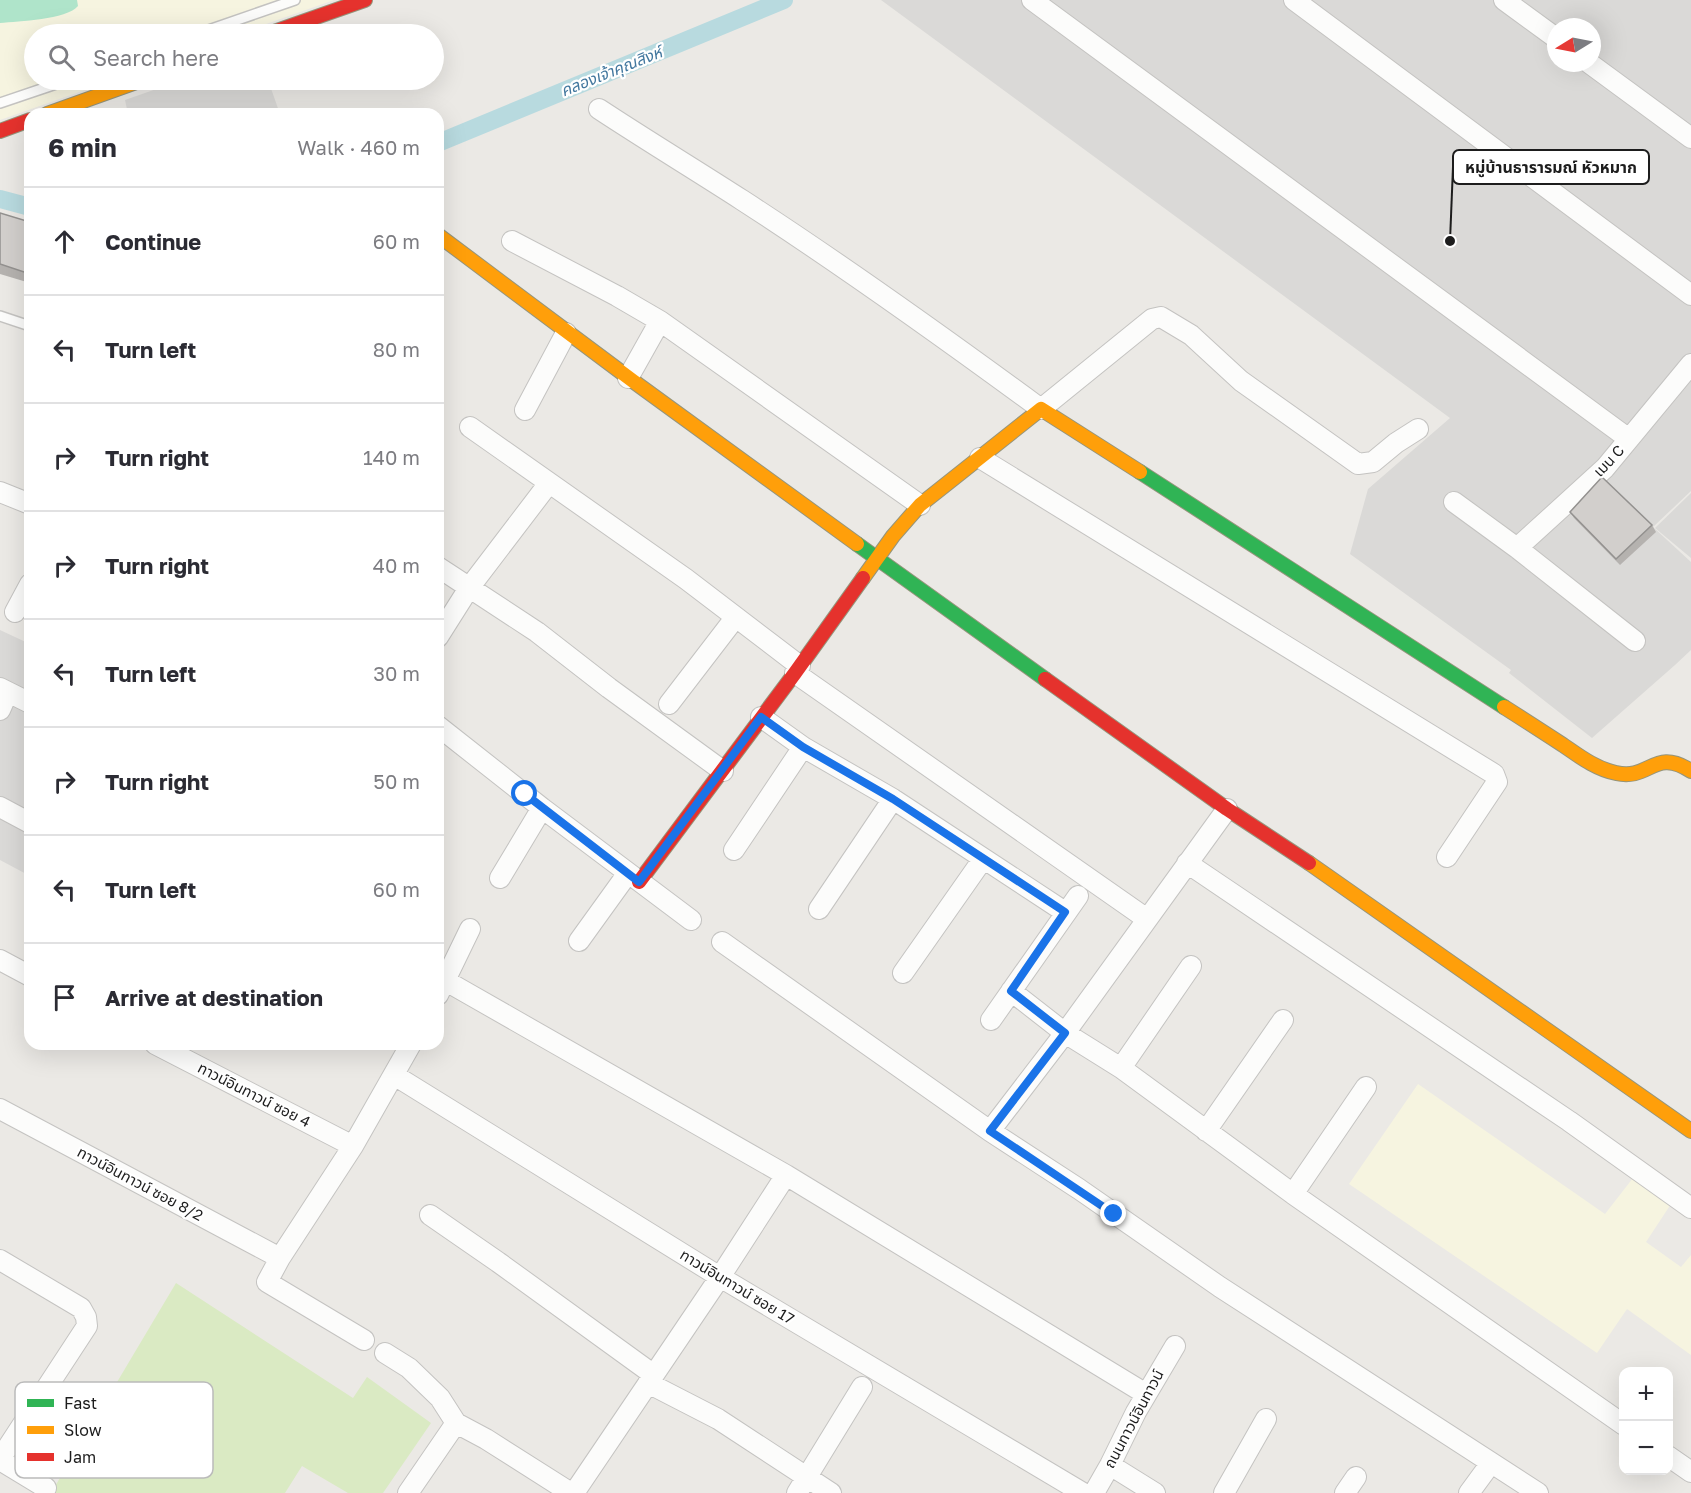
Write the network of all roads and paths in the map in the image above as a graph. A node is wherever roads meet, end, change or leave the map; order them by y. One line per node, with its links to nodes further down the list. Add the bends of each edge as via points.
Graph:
1 (295, 0): 6 (lane)
2 (365, 0): 7 (street)
3 (1032, 0): 31 (street)
4 (1294, 0): 20 (street)
5 (1504, 0): 8 (street)
6 (225, 24)
7 (297, 24)
8 (1547, 31)
9 (1601, 72): 17 (street)
10 (38, 90): 12 (lane)
11 (114, 90): 13 (street)
12 (0, 103)
13 (64, 108)
14 (600, 109): 27 (street, via 929,327)
15 (24, 122): 16 (street)
16 (0, 131)
17 (1691, 138)
18 (444, 240): 24 (street)
19 (512, 242): 22 (street)
20 (1691, 295)
21 (0, 316): 23 (lane)
22 (660, 321): 26 (street); 37 (street)
23 (24, 324)
24 (566, 333): 26 (street); 28 (street)
25 (1691, 364): 31 (street, เมน C)
26 (628, 378): 39 (street)
27 (1041, 409): 30 (street, via 1152,319 1161,317 1191,335 1241,381 1358,464 1374,462); 32 (street); 56 (street, via 1594,765 1632,774 1674,760)
28 (525, 410)
29 (470, 427): 33 (street)
30 (1418, 429)
31 (1629, 439): 38 (street, เมน C, via 1605,468)
32 (980, 458): 37 (street); 63 (street, via 1494,774 1497,782)
33 (549, 483): 41 (street); 44 (street)
34 (0, 492): 35 (street)
35 (24, 502)
36 (1454, 502): 38 (street)
37 (920, 505): 39 (street)
38 (1517, 548): 46 (street)
39 (877, 559): 47 (street); 60 (street)
40 (444, 571): 41 (street)
41 (469, 588): 45 (street); 55 (street, via 537,632)
42 (24, 595): 43 (street)
43 (15, 612)
44 (735, 618): 47 (street); 50 (street)
45 (444, 628)
46 (1635, 641)
47 (797, 670): 52 (street); 71 (street)
48 (4, 690): 49 (street); 51 (street)
49 (24, 700)
50 (669, 704)
51 (0, 710)
52 (761, 717): 54 (street); 55 (street)
53 (444, 731): 59 (street)
54 (803, 747): 57 (street); 62 (street)
55 (723, 771): 67 (street)
56 (1691, 771)
57 (893, 799): 64 (street); 69 (street)
58 (0, 807): 61 (street)
59 (542, 808): 66 (street); 67 (street)
60 (1227, 809): 65 (street); 94 (street)
61 (24, 820)
62 (734, 850)
63 (1447, 857)
64 (983, 859): 70 (street); 79 (street)
65 (1187, 863): 71 (street); 98 (street)
66 (500, 878)
67 (634, 878): 72 (street); 74 (street)
68 (1078, 896): 70 (street)
69 (819, 909)
70 (1065, 912): 82 (street)
71 (1147, 919): 85 (street)
72 (691, 920)
73 (470, 929): 80 (street)
74 (579, 941)
75 (722, 942): 92 (street)
76 (0, 960): 78 (street)
77 (1191, 966): 88 (street)
78 (24, 973)
79 (903, 973)
80 (444, 984)
81 (444, 989): 96 (street)
82 (1011, 991): 83 (street); 85 (street)
83 (991, 1020)
84 (1283, 1020): 93 (street)
85 (1065, 1033): 88 (street); 92 (street)
86 (167, 1050): 95 (street, ทาวน์อินทาวน์ ซอย 4)
87 (408, 1050): 89 (street)
88 (1121, 1068): 93 (street)
89 (394, 1075): 95 (street); 102 (street, ทาวน์อินทาวน์ ซอย 17)
90 (1366, 1087): 97 (street)
91 (0, 1109): 100 (street, ทาวน์อินทาวน์ ซอย 8/2)
92 (990, 1131): 116 (street)
93 (1206, 1131): 97 (street)
94 (1691, 1131)
95 (353, 1146): 100 (street)
96 (786, 1175): 102 (street); 109 (street)
97 (1293, 1194): 111 (street)
98 (1691, 1208)
99 (430, 1215): 106 (street)
100 (280, 1258): 103 (street, via 267,1282)
101 (0, 1260): 107 (street, via 81,1308 86,1317 87,1326)
102 (720, 1277): 106 (street); 126 (street, ทาวน์อินทาวน์ ซอย 17)
103 (364, 1340)
104 (1175, 1346): 109 (street, ถนนทาวน์อินทาวน์)
105 (385, 1353): 112 (street, via 409,1368 440,1398)
106 (651, 1379): 121 (street, via 718,1419); 124 (street)
107 (51, 1382)
108 (862, 1387): 121 (street)
109 (1146, 1394): 117 (street, ถนนทาวน์อินทาวน์)
110 (1266, 1419): 129 (street)
111 (1619, 1422)
112 (456, 1423): 123 (street); 124 (street)
113 (15, 1437): 115 (street)
114 (1673, 1459): 119 (street)
115 (0, 1460): 118 (street)
116 (1491, 1463): 130 (street); 131 (street)
117 (1110, 1465): 127 (street, ถนนทาวน์อินทาวน์); 128 (street)
118 (15, 1469)
119 (1691, 1472)
120 (30, 1478): 122 (street)
121 (802, 1485): 125 (street)
122 (46, 1488)
123 (408, 1493)
124 (573, 1493)
125 (831, 1493)
126 (1083, 1493)
127 (1094, 1493)
128 (1155, 1493)
129 (1224, 1493)
130 (1469, 1493)
131 (1538, 1493)

